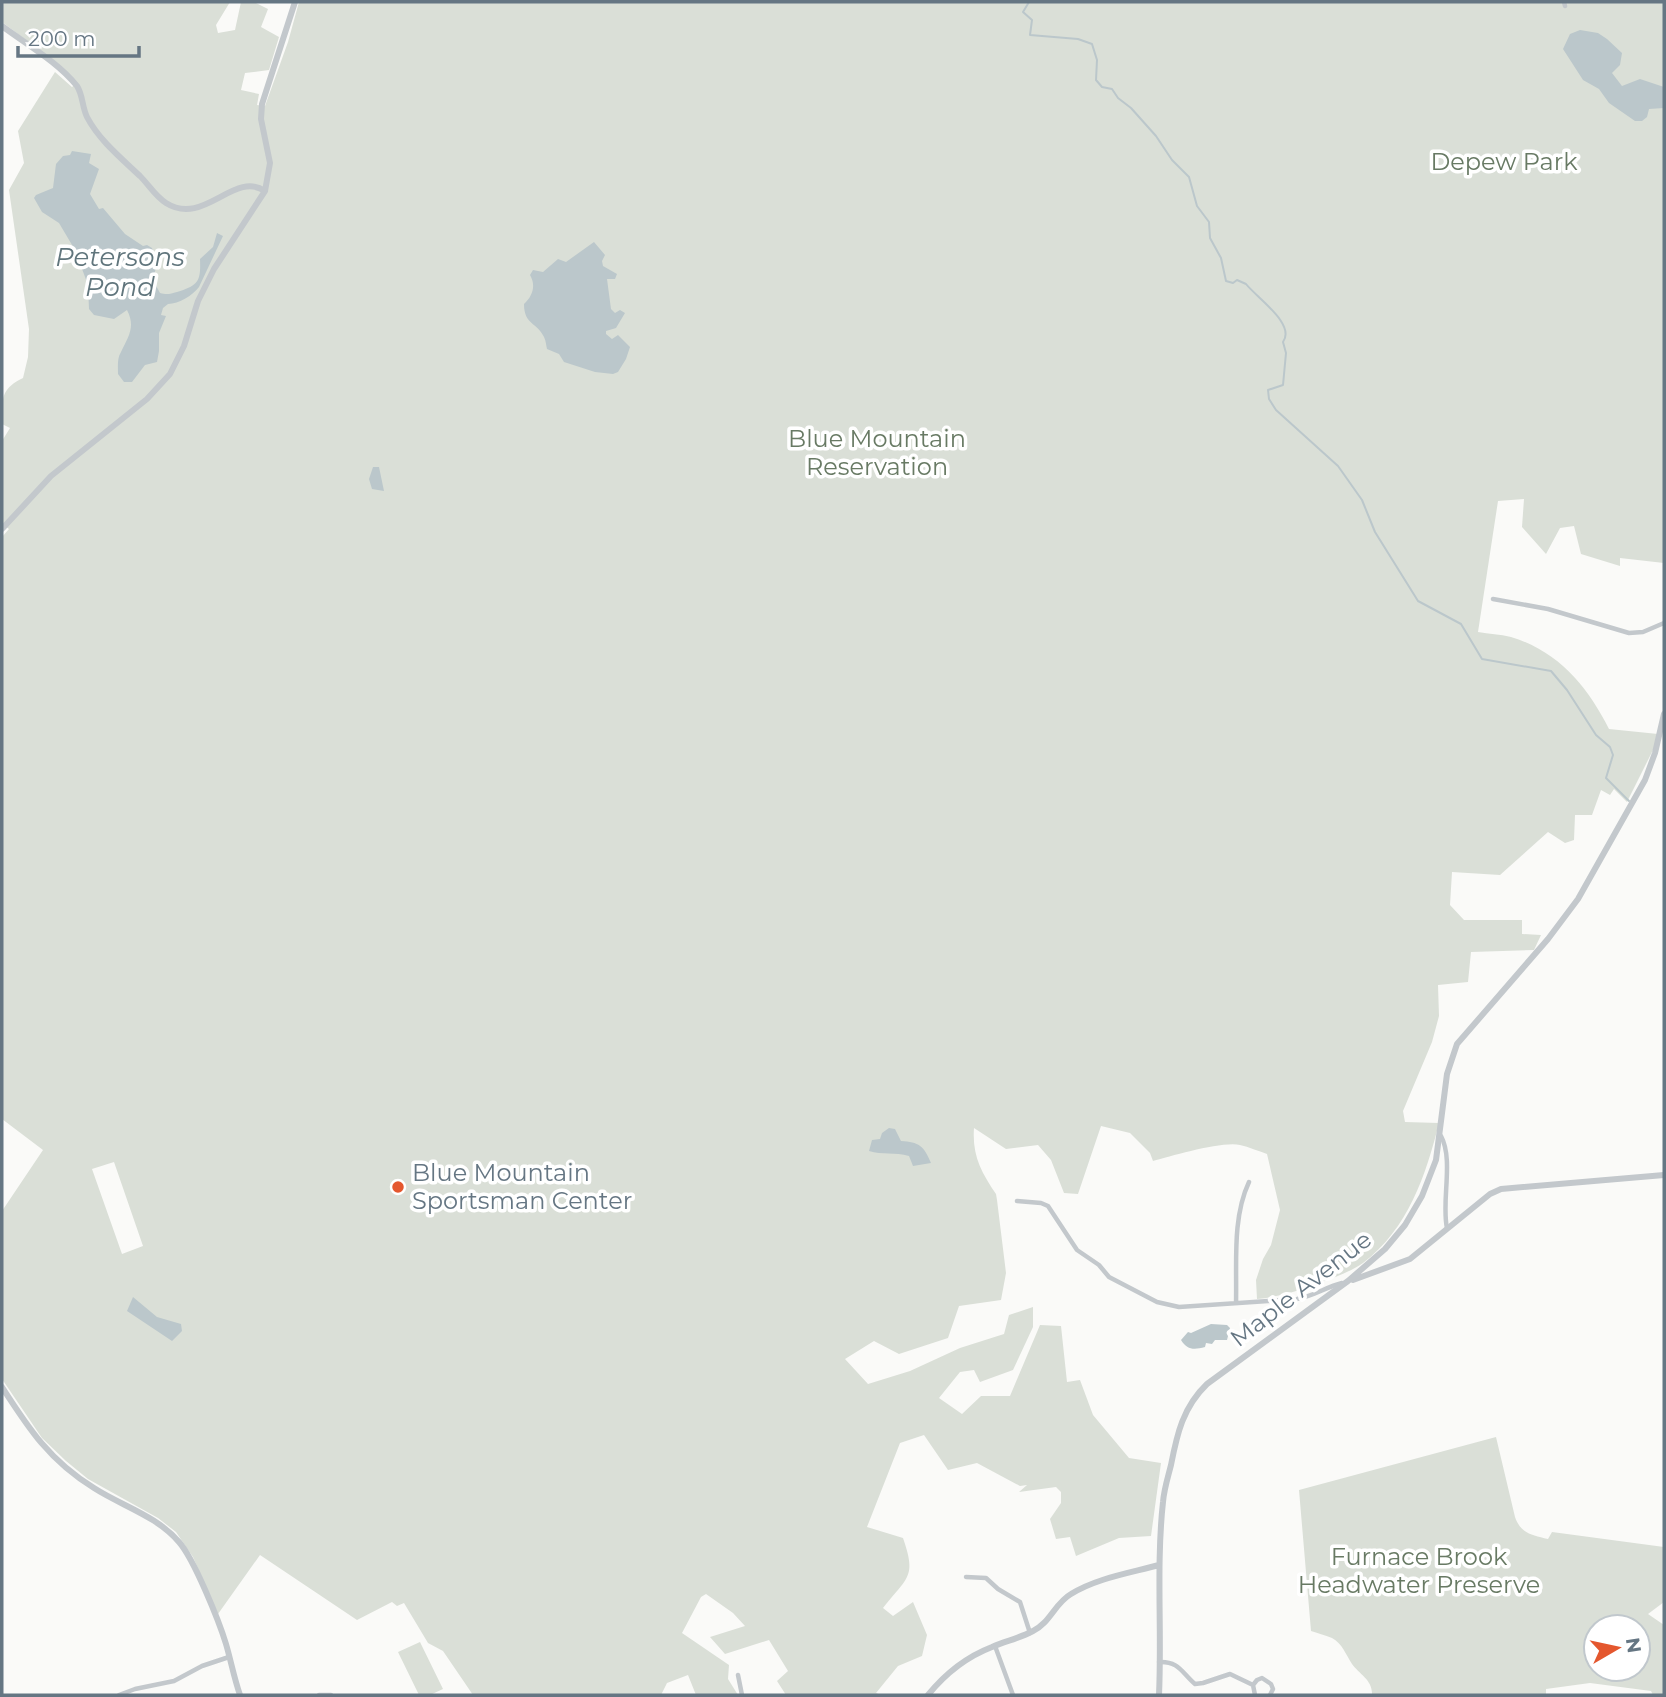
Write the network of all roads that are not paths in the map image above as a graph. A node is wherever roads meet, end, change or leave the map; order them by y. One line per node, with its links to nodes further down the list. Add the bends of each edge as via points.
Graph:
1 (295, 2): 3 (street, via 262,104 270,163)
2 (2, 26): 3 (street, via 77,86 88,118 119,159 166,204 195,209 244,187)
3 (265, 191): 4 (street, via 214,269 184,346 164,382 51,476)
4 (2, 529)
5 (1493, 599): 6 (street, via 1548,609 1629,633)
6 (1664, 623)
7 (1664, 714): 8 (street, Maple Avenue, via 1645,780 1578,899 1457,1044 1447,1074)
8 (1441, 1136): 12 (street); 13 (street, Maple Avenue, via 1415,1210 1394,1240)
9 (1664, 1175): 12 (street, via 1501,1189)
10 (1249, 1182): 14 (street, via 1239,1216)
11 (1017, 1201): 14 (street, via 1048,1206 1077,1250 1113,1280 1157,1302 1179,1307)
12 (1447, 1228): 13 (street, via 1401,1264)
13 (1348, 1281): 14 (street, via 1306,1297); 16 (street, Maple Avenue, via 1208,1384 1192,1401 1179,1429 1166,1486)
14 (1236, 1303)
15 (2, 1387): 20 (street, via 40,1443 63,1466 101,1493 161,1525 182,1544)
16 (1159, 1565): 18 (street, via 1072,1593 1048,1621); 21 (street, Maple Avenue)
17 (966, 1577): 18 (street, via 986,1578 1017,1599)
18 (1030, 1633): 19 (street)
19 (995, 1646): 29 (street, via 953,1669); 30 (street)
20 (229, 1657): 24 (street, via 174,1681); 25 (street)
21 (1159, 1661): 23 (street, via 1180,1667 1195,1684 1230,1674); 31 (street, Maple Avenue)
22 (738, 1675): 28 (street)
23 (1253, 1685): 32 (street); 33 (street, via 1259,1679 1268,1680)
24 (118, 1695)
25 (240, 1695)
26 (319, 1695): 27 (street)
27 (331, 1695)
28 (742, 1695)
29 (928, 1695)
30 (1013, 1695)
31 (1159, 1695)
32 (1255, 1695)
33 (1270, 1695)

